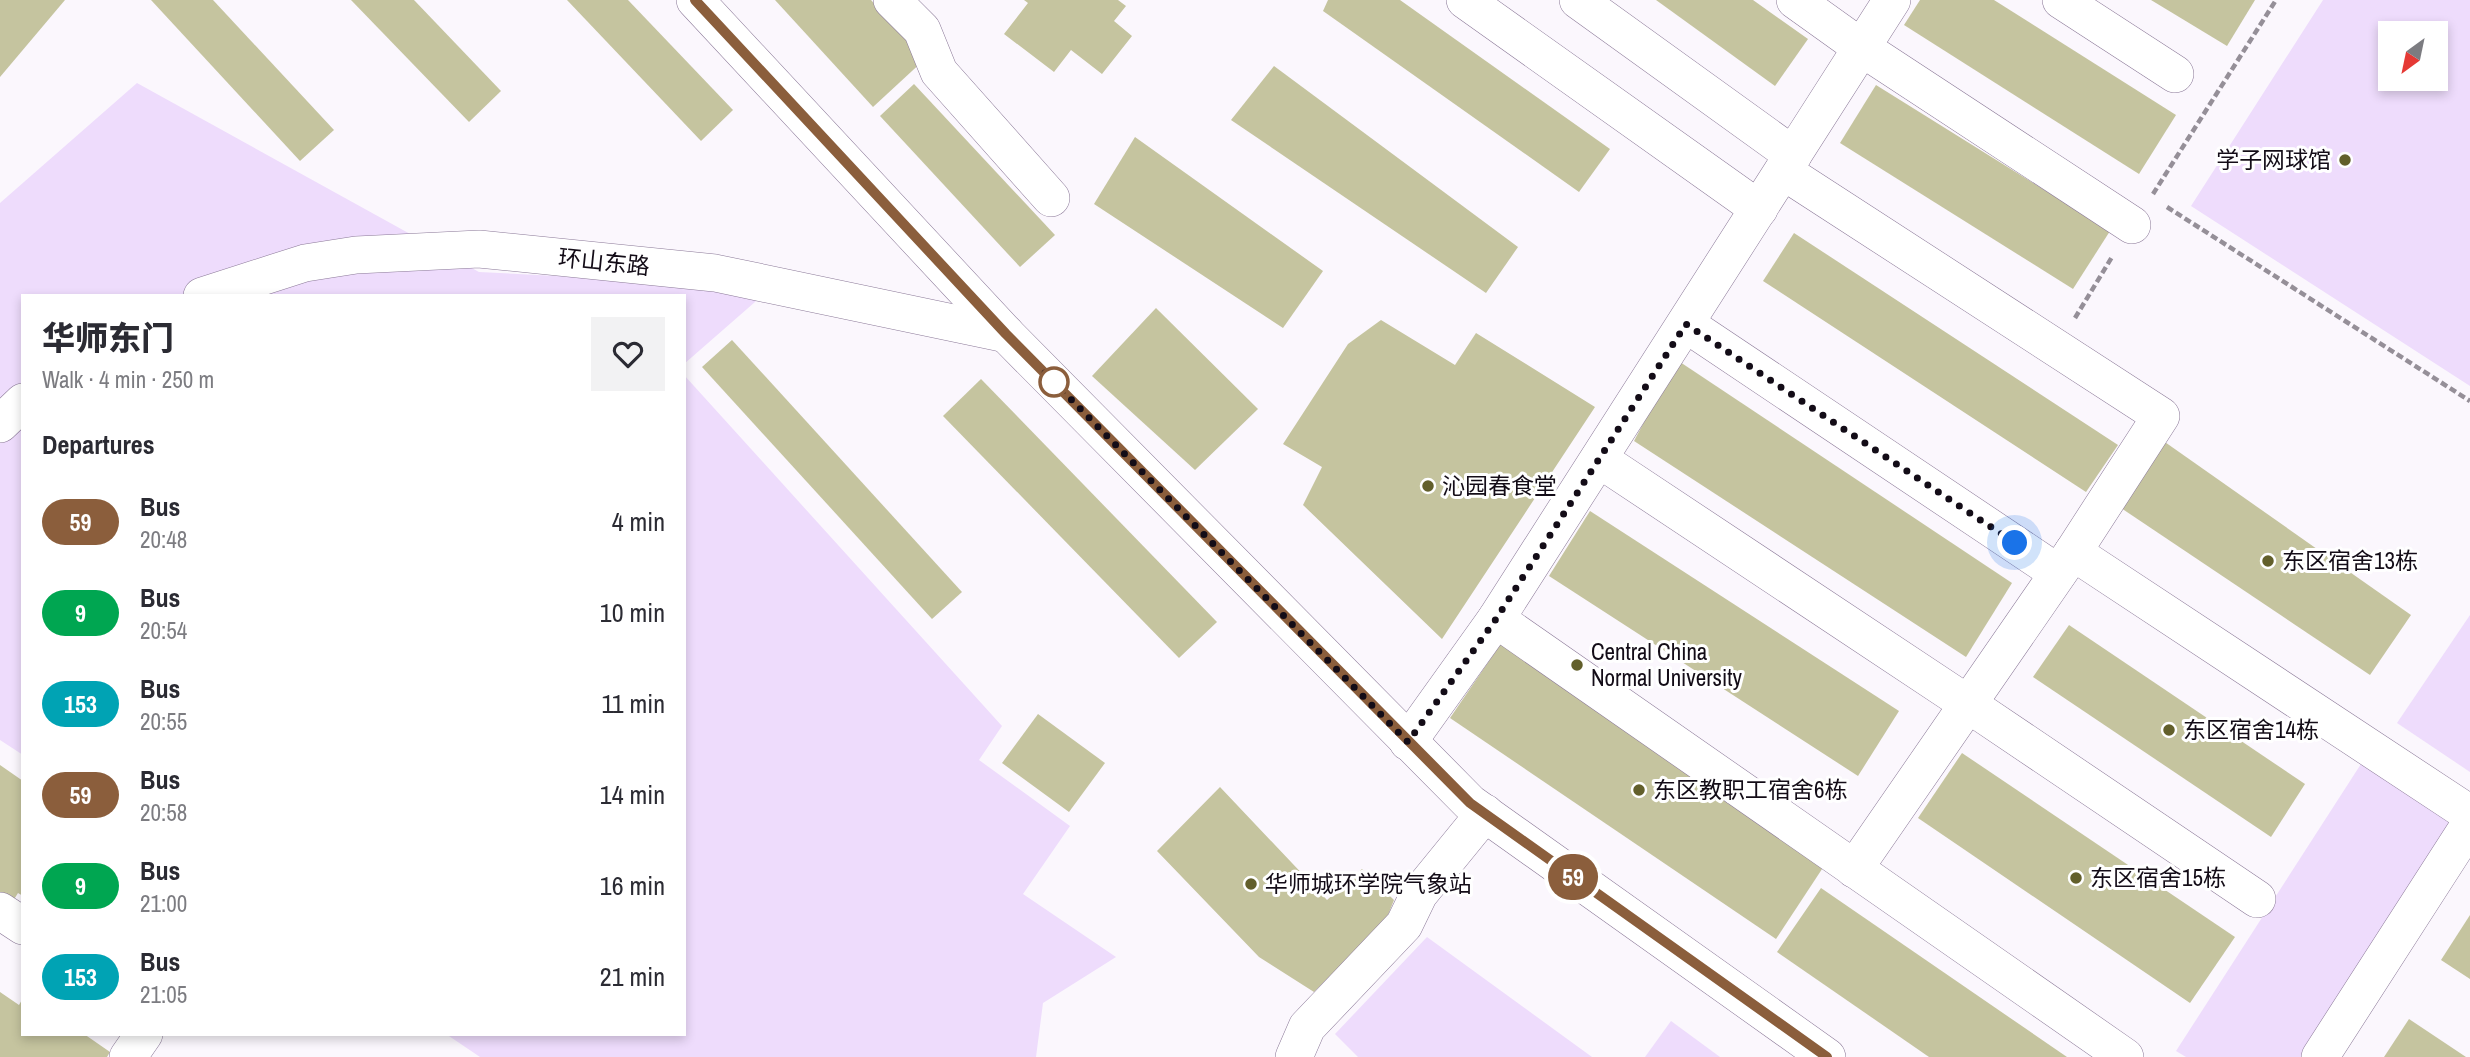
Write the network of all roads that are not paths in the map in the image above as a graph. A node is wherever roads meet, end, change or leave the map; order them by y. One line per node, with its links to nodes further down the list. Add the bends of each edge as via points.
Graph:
1 (695, 0): 17 (street)
2 (1465, 0): 8 (street)
3 (1578, 0): 11 (street)
4 (1795, 0): 9 (street)
5 (1892, 0): 9 (street)
6 (2061, 0): 10 (street)
7 (901, 3): 12 (street, via 922,30 939,72)
8 (1504, 11): 13 (street)
9 (1862, 48): 11 (street); 14 (street)
10 (2175, 74)
11 (1788, 163): 13 (street); 21 (street, via 2161,416)
12 (1051, 198)
13 (1759, 209): 16 (street)
14 (2141, 211)
15 (218, 293): 17 (street, 环山东路, via 305,263 479,249 715,274)
16 (1686, 324): 20 (street); 21 (street)
17 (1006, 334): 24 (street)
18 (21, 404): 19 (street)
19 (0, 424)
20 (1599, 459): 22 (street); 23 (street)
21 (2066, 562): 23 (street); 26 (street)
22 (1496, 619): 24 (street); 28 (street)
23 (1968, 704): 28 (street); 29 (street)
24 (1408, 742): 25 (street)
25 (1485, 813): 34 (street, via 1419,894 1404,925 1307,1027); 35 (street)
26 (2470, 814)
27 (2470, 824): 37 (street)
28 (1854, 869): 36 (street)
29 (2258, 899)
30 (0, 911): 31 (street)
31 (21, 925)
32 (143, 1036): 33 (street)
33 (128, 1057)
34 (1294, 1057)
35 (1827, 1057)
36 (2125, 1057)
37 (2320, 1057)

